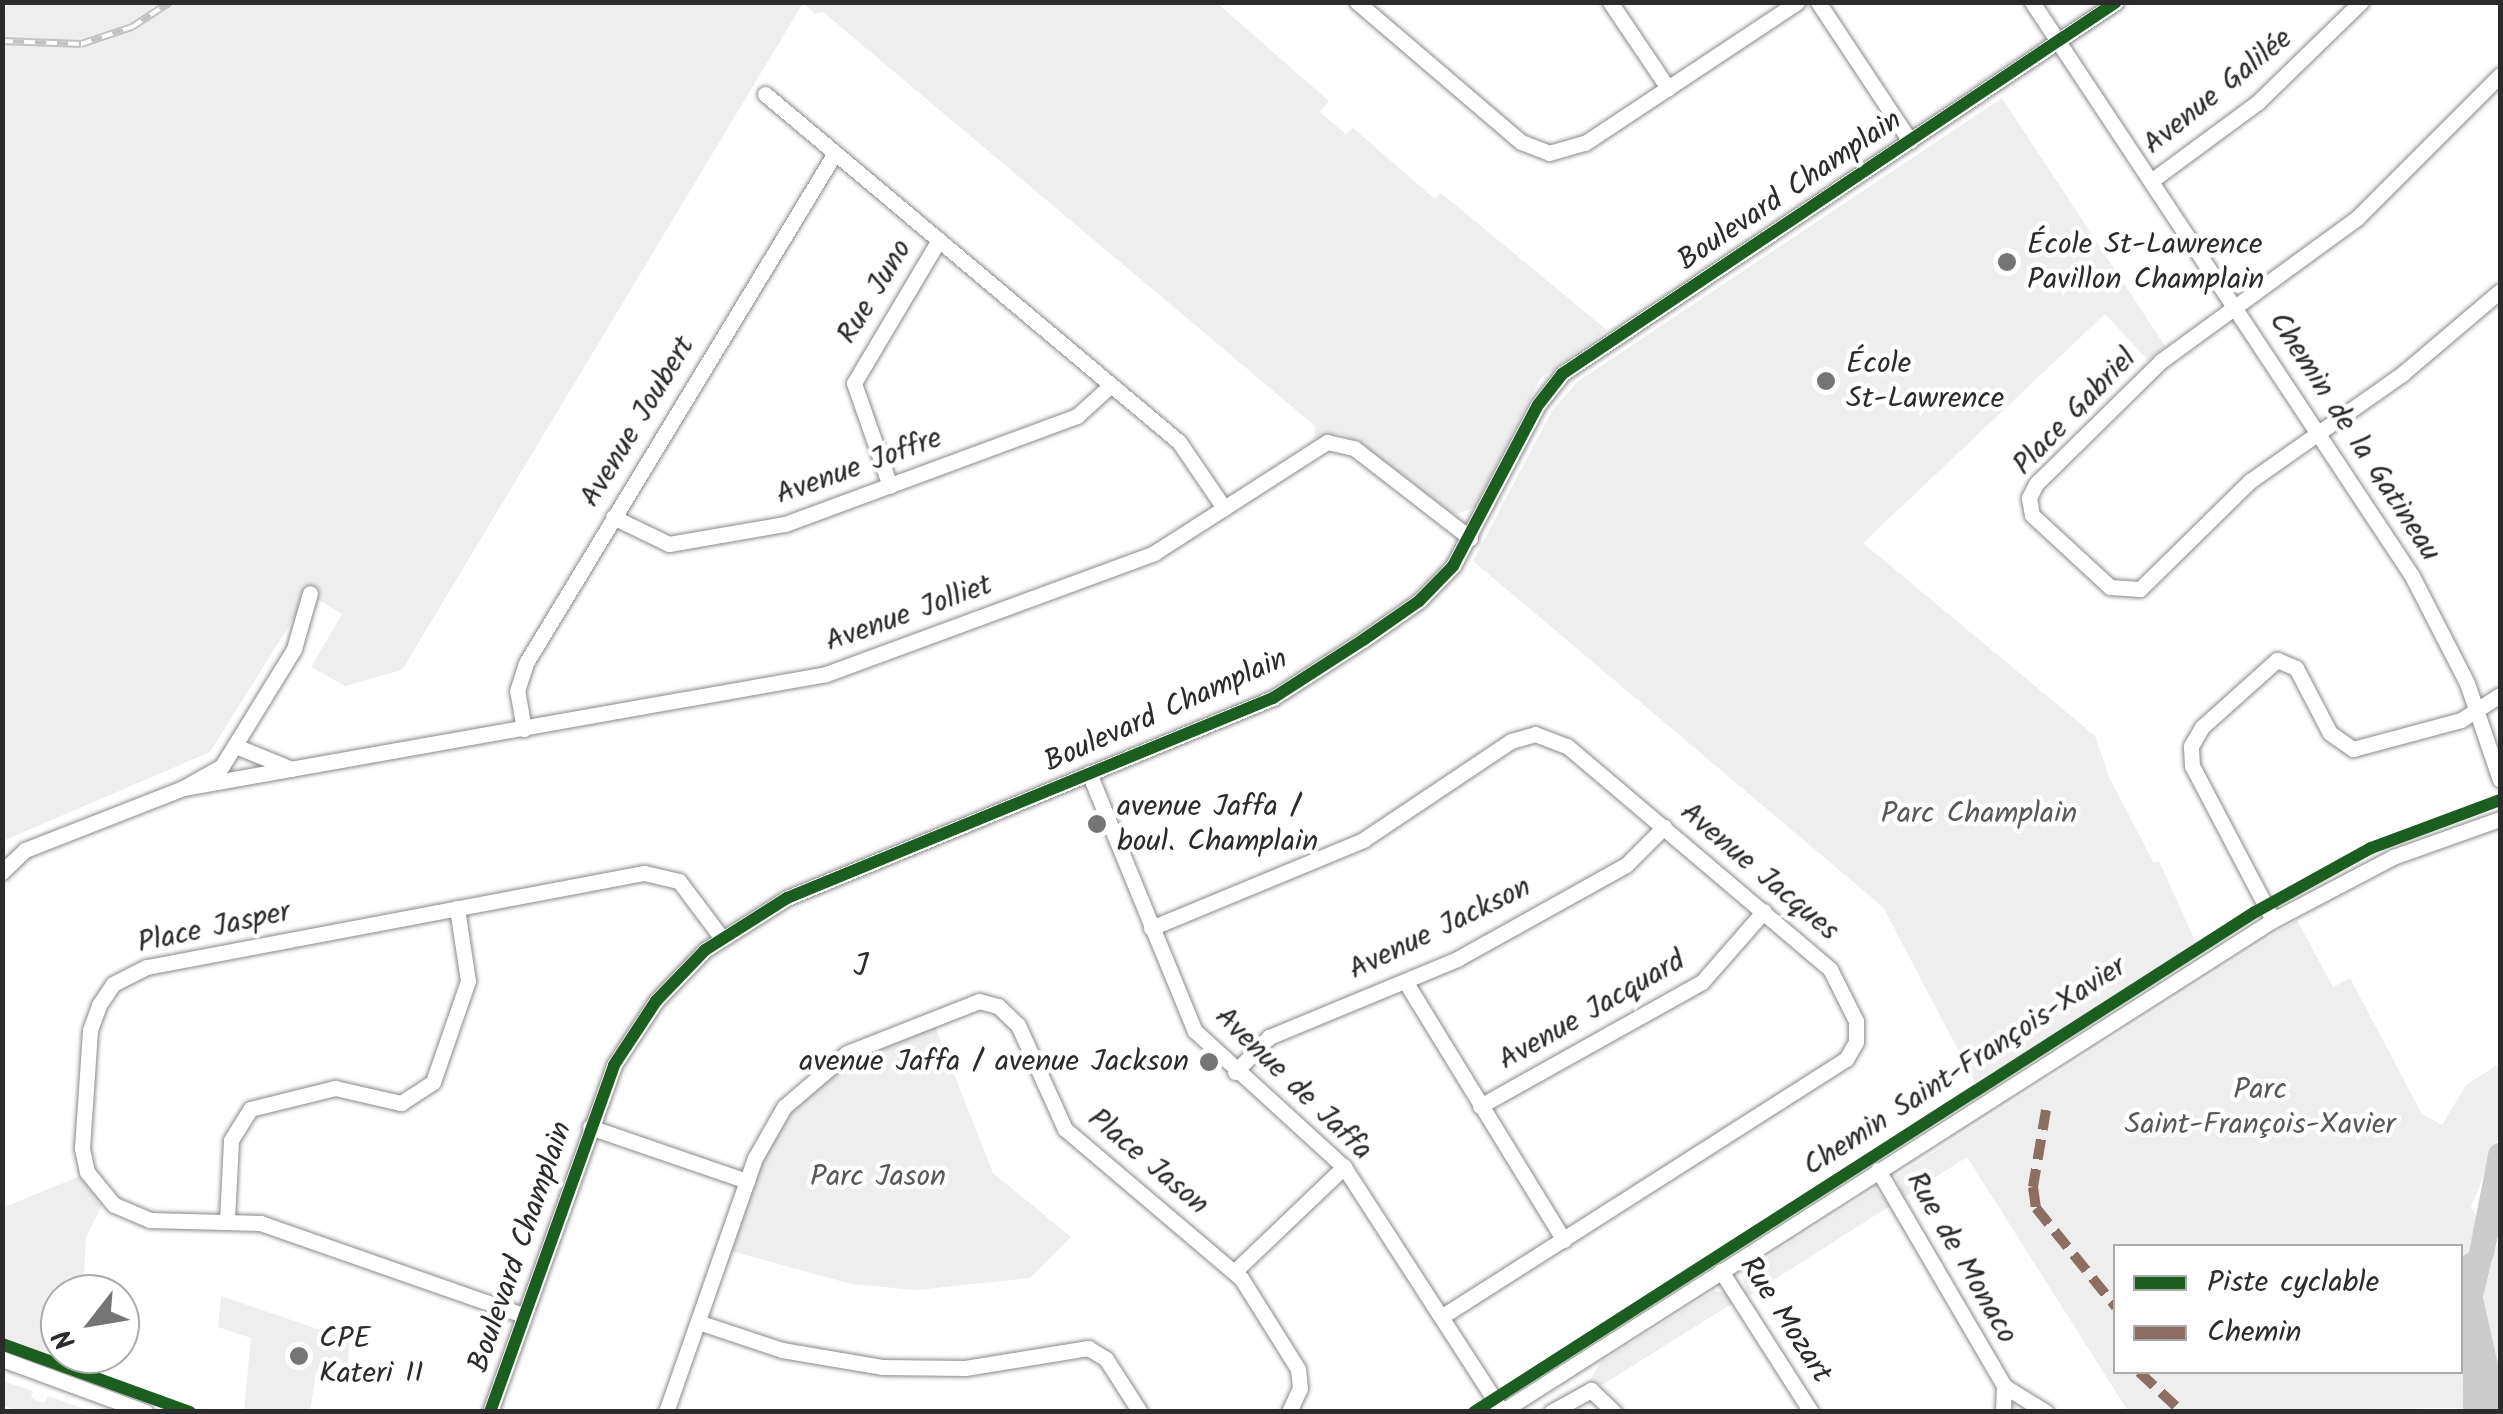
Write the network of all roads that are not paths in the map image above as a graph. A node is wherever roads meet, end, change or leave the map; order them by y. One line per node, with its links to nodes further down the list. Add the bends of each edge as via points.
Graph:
1 (1610, 2): 10 (street)
2 (1797, 2): 10 (street)
3 (1818, 2): 12 (street)
4 (2032, 2): 8 (street, Chemin de la Gatineau)
5 (2116, 2): 8 (street, Boulevard Champlain)
6 (2361, 2): 14 (street, Avenue Galilée, via 2258,102)
7 (1360, 3): 10 (street, via 1540,152 1576,148)
8 (2058, 42): 12 (street, Boulevard Champlain); 14 (street, Chemin de la Gatineau)
9 (2500, 76): 17 (street, via 2357,218)
10 (1668, 88)
11 (764, 94): 13 (street)
12 (1910, 141): 23 (street, Boulevard Champlain, via 1562,374 1538,405)
13 (835, 153): 15 (street); 22 (street, Avenue Joubert)
14 (2152, 181): 17 (street, Chemin de la Gatineau)
15 (939, 240): 18 (street); 20 (street, Rue Juno, via 854,383)
16 (2500, 291): 19 (street)
17 (2236, 308): 19 (street, Chemin de la Gatineau); 19 (street, Place Gabriel, via 2160,361 2036,484 2028,503 2034,519 2110,587 2134,592 2250,481)
18 (1111, 384): 20 (street, Avenue Joffre, via 1077,416); 21 (street, via 1183,446)
19 (2319, 433): 26 (street, Chemin de la Gatineau, via 2427,601)
20 (890, 486): 22 (street, Avenue Joffre, via 784,524 678,544 654,540)
21 (1224, 508): 23 (street, Avenue Jolliet, via 1312,449 1336,441); 27 (street, Avenue Jolliet, via 1143,557 836,671)
22 (614, 517): 27 (street, Avenue Joubert, via 522,670)
23 (1470, 538): 30 (street, Boulevard Champlain, via 1418,601 1304,680)
24 (310, 594): 28 (street, via 294,648)
25 (2500, 696): 26 (street)
26 (2476, 708): 31 (street, Chemin de la Gatineau); 38 (street, via 2446,725 2353,749 2330,732 2296,668 2277,660 2202,727 2191,746 2192,766)
27 (524, 729): 29 (street, Avenue Jolliet)
28 (238, 747): 29 (street, Avenue Jolliet, via 274,767); 32 (street, via 216,771)
29 (300, 770): 32 (street, Avenue Jolliet)
30 (1089, 774): 39 (street, Avenue de Jaffa); 40 (street, Boulevard Champlain, via 787,898)
31 (2500, 780)
32 (184, 788): 35 (street, via 35,846)
33 (2500, 818): 38 (street, Chemin Saint-François-Xavier, via 2378,864)
34 (1664, 827): 37 (street, Avenue Jacques); 39 (street, Avenue Jacques, via 1562,742 1524,735 1362,840); 41 (street, Avenue Jackson, via 1626,865)
35 (2, 872)
36 (457, 908): 40 (street, Place Jasper, via 664,874 688,890); 48 (street, via 468,981 433,1082 401,1102 335,1088 250,1108 231,1140); 48 (street, Place Jasper, via 147,967 108,990 90,1030 82,1140 87,1172 132,1216)
37 (1764, 911): 43 (street, Avenue Jacquard, via 1702,982); 49 (street, Avenue Jacques, via 1830,970 1856,1020 1850,1054)
38 (2273, 920): 46 (street, Chemin Saint-François-Xavier)
39 (1151, 928): 42 (street, Avenue de Jaffa, via 1195,1030)
40 (721, 936): 44 (street, Boulevard Champlain, via 633,1032)
41 (1405, 981): 42 (street, Avenue Jackson, via 1269,1037); 43 (street)
42 (1235, 1072): 45 (street, Avenue de Jaffa)
43 (1480, 1106): 49 (street)
44 (590, 1127): 47 (street); 52 (street, Boulevard Champlain)
45 (1344, 1166): 50 (street); 53 (street, Avenue de Jaffa)
46 (1878, 1170): 51 (street, Chemin Saint-François-Xavier); 56 (street, Rue de Monaco)
47 (747, 1181): 50 (street, Place Jason, via 776,1117 824,1067 960,1004 989,1003 1018,1025 1065,1128); 54 (street, Place Jason)
48 (227, 1220): 52 (street, Place Jasper, via 261,1223)
49 (1564, 1240): 53 (street, Avenue Jacques)
50 (1235, 1271): 63 (street, Place Jason, via 1298,1369 1298,1397)
51 (1721, 1271): 58 (street, Chemin Saint-François-Xavier); 65 (street, Rue Mozart)
52 (523, 1315): 60 (street, Boulevard Champlain)
53 (1441, 1317): 58 (street, Avenue de Jaffa)
54 (698, 1322): 61 (street, Place Jason); 62 (street, via 782,1350 882,1367 965,1368 1088,1348 1106,1359)
55 (2, 1359): 59 (street)
56 (2004, 1386): 66 (street, Rue de Monaco); 67 (street, Rue de Monaco)
57 (1560, 1409): 64 (street, via 1591,1390)
58 (1502, 1411)
59 (146, 1412)
60 (490, 1412)
61 (666, 1412)
62 (1140, 1412)
63 (1290, 1412)
64 (1614, 1412)
65 (1812, 1412)
66 (2003, 1412)
67 (2046, 1412)

